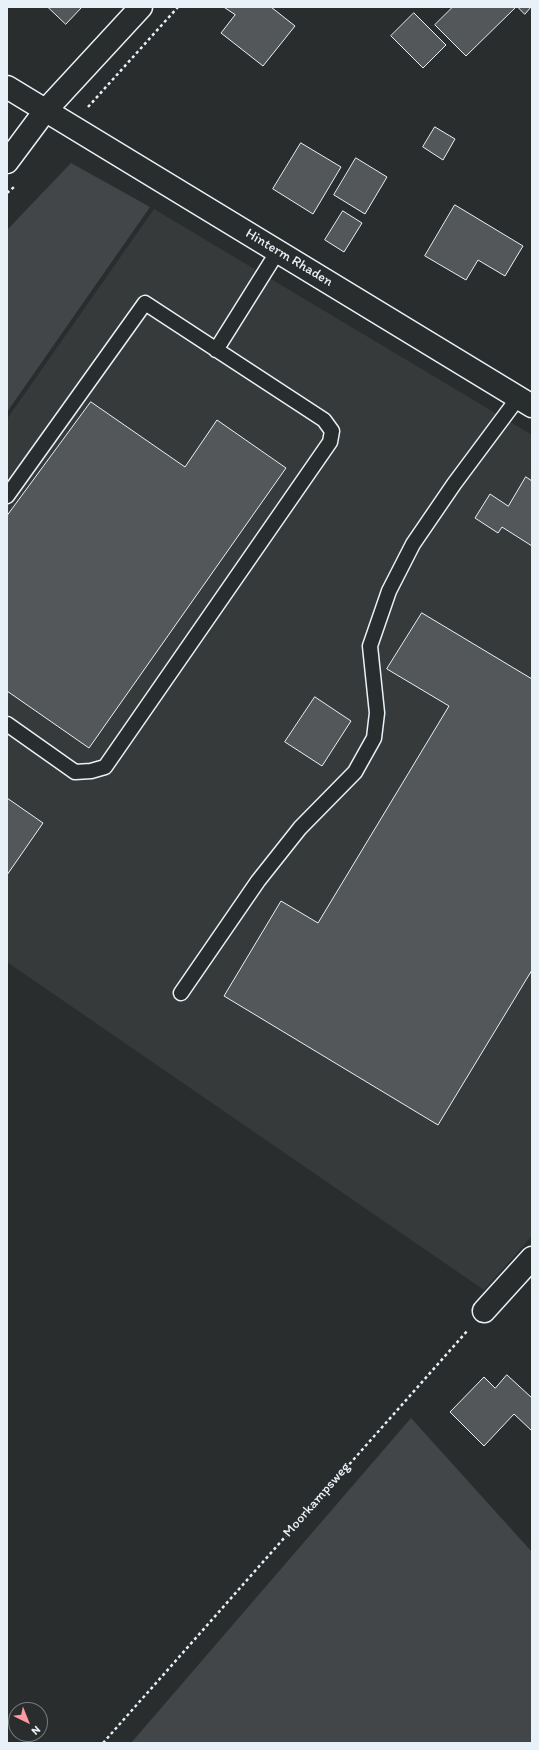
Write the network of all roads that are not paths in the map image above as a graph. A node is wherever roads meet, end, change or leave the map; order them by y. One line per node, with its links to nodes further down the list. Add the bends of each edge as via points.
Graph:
1 (141, 7): 3 (street)
2 (7, 87): 3 (street, Hinterm Rhaden)
3 (45, 111): 4 (street); 5 (street); 6 (street, Hinterm Rhaden)
4 (7, 143)
5 (7, 162)
6 (278, 251): 7 (lane); 8 (street, Hinterm Rhaden)
7 (216, 350): 9 (lane, via 145,303); 10 (lane, via 324,420 332,432 330,442 105,767 75,772)
8 (525, 402): 11 (lane, via 454,484 413,544 390,591 370,646 377,713 374,738 355,772 300,828 258,881)
9 (7, 496)
10 (7, 724)
11 (181, 994)
12 (532, 1258): 13 (street)
13 (484, 1311)

